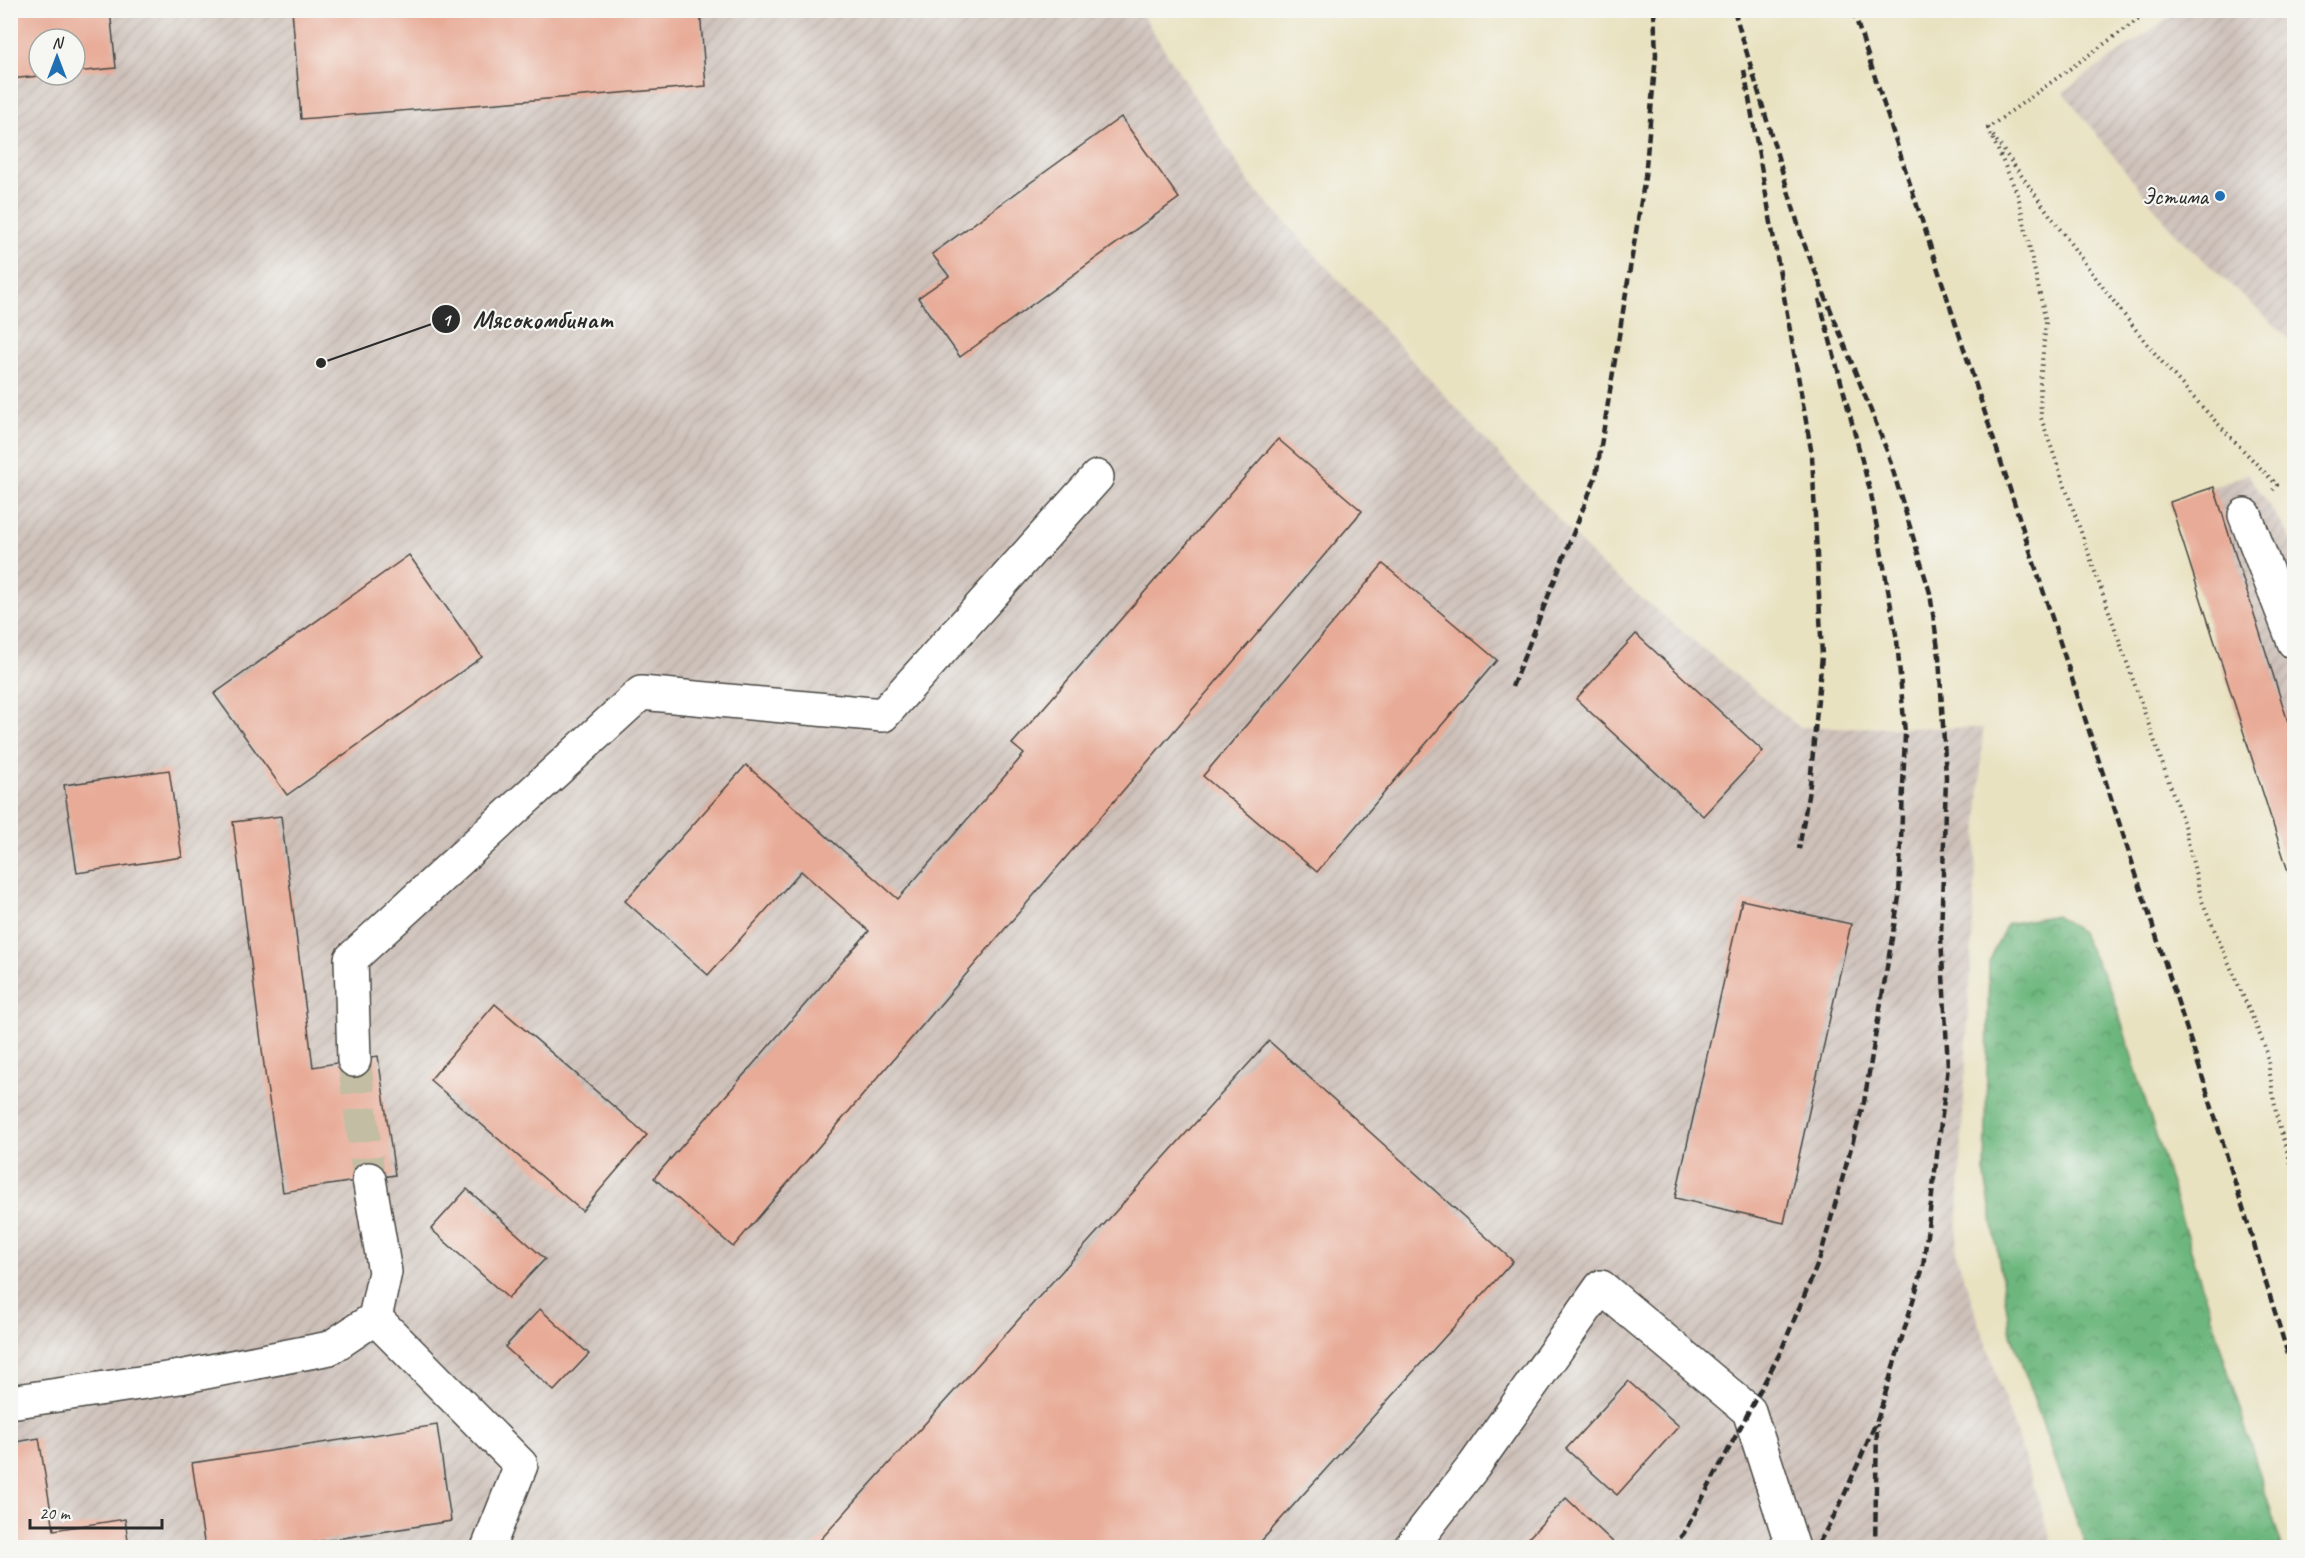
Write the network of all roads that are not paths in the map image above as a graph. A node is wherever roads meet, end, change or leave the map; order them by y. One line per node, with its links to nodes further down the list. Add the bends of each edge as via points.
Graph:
1 (1096, 477): 4 (lane, via 883,715 641,693 351,959)
2 (2245, 515): 3 (lane)
3 (2295, 642)
4 (354, 1060)
5 (369, 1179): 6 (lane, via 385,1272)
6 (375, 1318): 7 (lane, via 330,1348 180,1377); 8 (lane, via 521,1465)
7 (10, 1402)
8 (488, 1548)
9 (1410, 1548): 10 (lane, via 1474,1466 1601,1287 1749,1411)
10 (1793, 1548)

